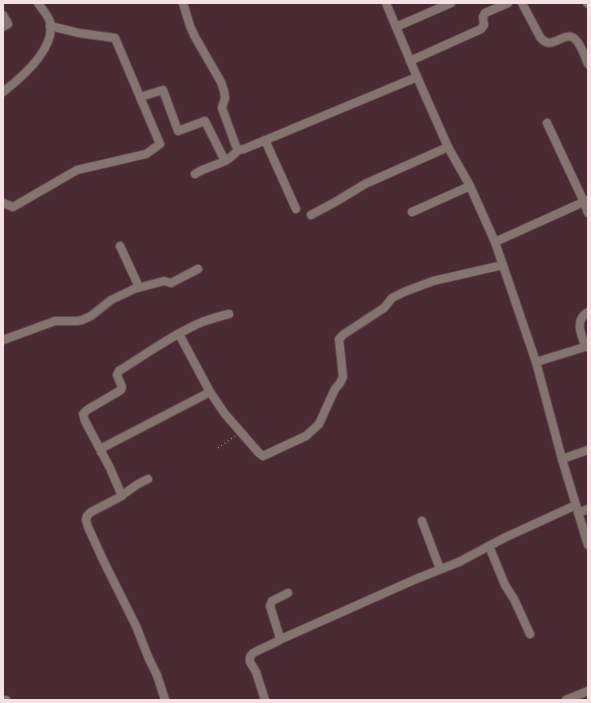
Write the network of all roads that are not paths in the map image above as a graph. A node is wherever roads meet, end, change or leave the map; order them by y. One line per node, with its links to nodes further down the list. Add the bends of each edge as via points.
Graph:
1 (38, 3): 8 (street, via 49,19)
2 (183, 3): 19 (street, via 193,33 222,86 225,98 222,108)
3 (386, 3): 9 (street)
4 (451, 3): 9 (street)
5 (508, 3): 11 (street, via 485,13 481,29)
6 (522, 3): 12 (street, via 543,42 572,37 578,43)
7 (3, 15): 10 (street, via 8,24)
8 (50, 26): 14 (street, via 47,45 43,52 21,78); 15 (street, via 115,38)
9 (396, 27): 11 (street)
10 (3, 28)
11 (410, 61): 13 (street)
12 (588, 64)
13 (417, 78): 17 (street); 18 (street)
14 (3, 92)
15 (140, 97): 20 (street, via 163,90 178,132 205,121); 24 (street, via 160,144 146,154 77,170 12,207)
16 (547, 123): 23 (street)
17 (265, 140): 19 (street); 25 (street)
18 (448, 147): 22 (street); 28 (street, via 366,184)
19 (238, 150): 20 (street)
20 (225, 161): 21 (street)
21 (195, 174)
22 (470, 186): 26 (street); 29 (street)
23 (586, 201): 27 (street); 29 (street)
24 (3, 203)
25 (296, 209)
26 (412, 212)
27 (588, 213)
28 (311, 215)
29 (495, 242): 31 (street)
30 (120, 246): 33 (street)
31 (503, 266): 39 (street); 40 (street, via 433,281 404,292 340,337 342,380 335,389 319,424 306,436 263,456 225,414)
32 (198, 269): 33 (street, via 171,283 164,281)
33 (139, 287): 37 (street, via 107,302 98,311 82,320 55,320)
34 (588, 312): 38 (street, via 582,317 579,327)
35 (229, 314): 36 (street, via 203,322)
36 (179, 334): 40 (street); 41 (street, via 119,372 117,375 121,390 83,414)
37 (3, 340)
38 (587, 346): 39 (street)
39 (536, 362): 43 (street)
40 (210, 392): 41 (street)
41 (101, 449): 45 (street)
42 (588, 450): 43 (street)
43 (562, 459): 46 (street)
44 (148, 479): 45 (street)
45 (122, 496): 56 (street, via 91,512 86,516 86,520 136,626)
46 (577, 509): 47 (street); 49 (street); 50 (street)
47 (588, 509)
48 (422, 521): 51 (street)
49 (588, 545)
50 (489, 546): 51 (street); 53 (street)
51 (440, 570): 54 (street)
52 (288, 593): 54 (street, via 272,602 270,606)
53 (530, 634)
54 (280, 640): 57 (street, via 258,650 250,657)
55 (588, 691): 58 (street)
56 (165, 700)
57 (265, 700)
58 (566, 700)

